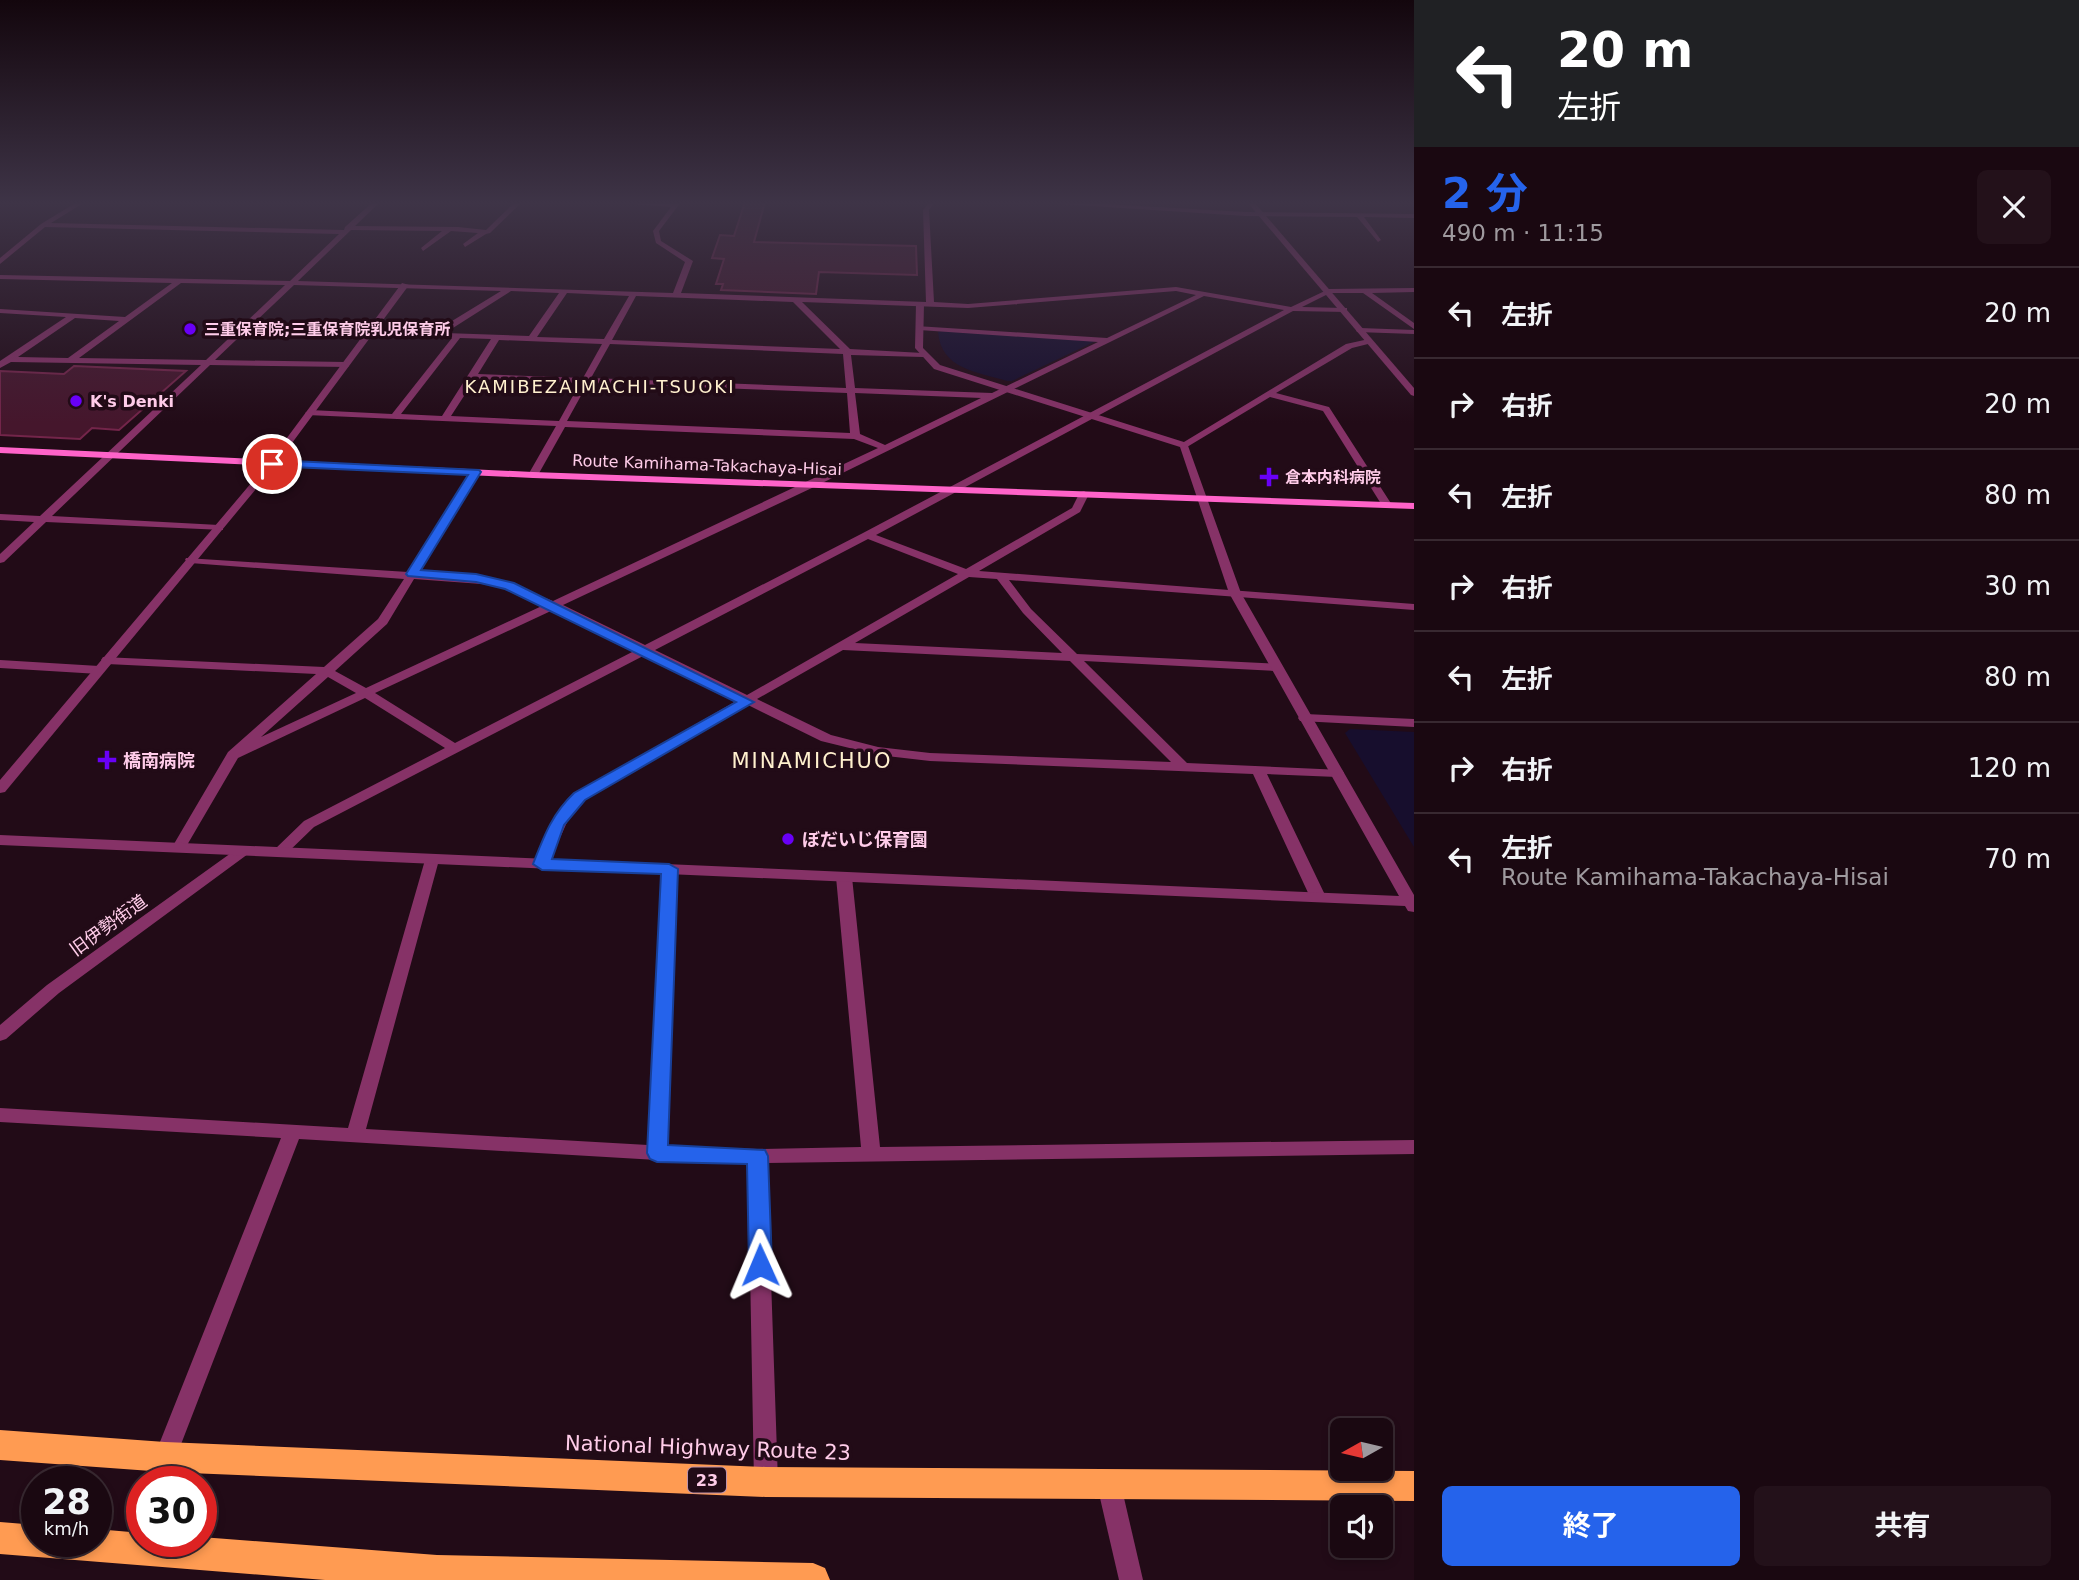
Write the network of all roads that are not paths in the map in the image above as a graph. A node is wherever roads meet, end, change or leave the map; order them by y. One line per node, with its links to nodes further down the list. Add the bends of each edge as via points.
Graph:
1 (298, 276): 7 (street)
2 (683, 276): 16 (street)
3 (925, 276): 18 (street)
4 (1315, 276): 12 (street)
5 (0, 277): 6 (street)
6 (178, 281): 7 (street); 23 (street)
7 (290, 283): 8 (street); 39 (street)
8 (405, 285): 9 (street); 27 (street)
9 (509, 289): 10 (street); 28 (street)
10 (565, 290): 14 (street); 31 (street)
11 (1414, 290): 13 (street)
12 (1329, 291): 13 (street); 19 (street); 20 (street)
13 (1365, 291): 25 (street)
14 (634, 293): 16 (street); 33 (street)
15 (1205, 293): 18 (street, via 1154,289 985,304); 19 (street); 32 (street)
16 (676, 295): 17 (street)
17 (795, 299): 18 (street); 35 (street)
18 (925, 304): 24 (street)
19 (1292, 309): 20 (street); 51 (street)
20 (1344, 310): 26 (street)
21 (0, 311): 22 (street)
22 (73, 316): 23 (street); 37 (street)
23 (126, 319): 38 (street)
24 (919, 328): 32 (street); 36 (street)
25 (1414, 329): 26 (street)
26 (1360, 330): 34 (street)
27 (370, 332): 28 (street); 41 (street)
28 (437, 334): 29 (street)
29 (458, 335): 30 (street); 50 (street)
30 (497, 337): 31 (street); 42 (street)
31 (532, 338): 33 (street)
32 (1108, 340): 45 (street)
33 (607, 341): 35 (street); 43 (street)
34 (1369, 341): 46 (street, via 1349,346); 47 (street)
35 (847, 351): 36 (street); 44 (street)
36 (923, 355): 45 (street, via 948,372)
37 (9, 359): 38 (street); 40 (street)
38 (70, 360): 39 (street)
39 (208, 362): 41 (street); 58 (street)
40 (0, 365)
41 (345, 365): 49 (street)
42 (473, 376): 43 (street); 52 (street)
43 (585, 380): 44 (street); 53 (street)
44 (852, 390): 48 (street); 54 (street)
45 (1006, 390): 48 (street); 51 (street)
46 (1268, 394): 55 (street); 66 (street, via 1326,409)
47 (1414, 394)
48 (994, 396): 56 (street)
49 (310, 412): 50 (street); 59 (street)
50 (395, 416): 52 (street)
51 (1092, 416): 55 (street); 63 (street)
52 (445, 418): 53 (street)
53 (561, 424): 54 (street); 61 (street)
54 (855, 436): 56 (street)
55 (1184, 445): 65 (street)
56 (885, 448): 62 (street)
57 (0, 450): 58 (main road, Route Kamihama-Takachaya-Hisai)
58 (110, 456): 59 (main road, Route Kamihama-Takachaya-Hisai); 69 (street)
59 (272, 464): 60 (main road, Route Kamihama-Takachaya-Hisai); 70 (street)
60 (475, 472): 61 (main road, Route Kamihama-Takachaya-Hisai); 75 (street)
61 (533, 475): 62 (main road, Route Kamihama-Takachaya-Hisai)
62 (810, 485): 63 (main road, Route Kamihama-Takachaya-Hisai); 78 (street)
63 (952, 489): 64 (main road, Route Kamihama-Takachaya-Hisai); 71 (street)
64 (1084, 494): 65 (main road, Route Kamihama-Takachaya-Hisai); 74 (street, via 1076,510)
65 (1204, 499): 66 (main road, Route Kamihama-Takachaya-Hisai); 77 (street)
66 (1387, 505): 67 (main road, Route Kamihama-Takachaya-Hisai)
67 (1414, 506)
68 (0, 517): 69 (street)
69 (43, 519): 70 (street); 73 (street)
70 (219, 528): 72 (street)
71 (867, 535): 74 (street); 81 (street)
72 (190, 560): 75 (street); 84 (street)
73 (0, 561)
74 (966, 573): 76 (street); 80 (street)
75 (412, 574): 78 (street, via 487,580); 86 (street, via 383,621)
76 (1000, 575): 77 (street); 82 (street)
77 (1235, 593): 79 (street); 85 (street)
78 (553, 605): 81 (street); 87 (street)
79 (1414, 607)
80 (841, 646): 82 (street); 88 (street)
81 (642, 651): 88 (street); 91 (street)
82 (1072, 657): 85 (street); 93 (street)
83 (0, 664): 84 (street)
84 (103, 665): 86 (street); 96 (street)
85 (1277, 667): 89 (street)
86 (326, 671): 87 (street); 92 (street)
87 (364, 692): 91 (street); 92 (street)
88 (747, 702): 93 (street, via 826,738 878,751); 102 (street, via 579,797 556,825)
89 (1305, 718): 90 (street); 95 (street)
90 (1414, 723)
91 (454, 748): 100 (street, via 309,824)
92 (233, 755): 98 (street)
93 (1183, 767): 94 (street)
94 (1258, 770): 95 (street); 105 (street)
95 (1337, 773): 106 (street)
96 (0, 789)
97 (0, 840): 98 (street)
98 (178, 849): 99 (street)
99 (243, 851): 100 (street); 107 (street, 旧伊勢街道, via 53,989)
100 (279, 853): 101 (street)
101 (432, 860): 102 (street); 110 (street)
102 (542, 864): 103 (street)
103 (669, 869): 104 (street); 112 (street)
104 (844, 877): 105 (street); 113 (street)
105 (1318, 897): 106 (street)
106 (1412, 905)
107 (0, 1035)
108 (0, 1115): 109 (street)
109 (293, 1132): 110 (street); 116 (street)
110 (355, 1136): 112 (street)
111 (1414, 1147): 113 (street)
112 (657, 1153): 114 (street)
113 (871, 1154): 114 (street)
114 (757, 1156): 117 (street)
115 (0, 1445): 116 (highway, National Highway Route 23 / 23)
116 (165, 1457): 117 (highway, National Highway Route 23 / 23)
117 (766, 1482): 118 (highway, National Highway Route 23 / 23)
118 (1109, 1485): 119 (highway, National Highway Route 23 / 23); 125 (street)
119 (1414, 1486)
120 (0, 1538): 121 (highway)
121 (21, 1540)
122 (112, 1548): 123 (highway)
123 (436, 1576): 124 (highway)
124 (813, 1580)
125 (1131, 1580)

